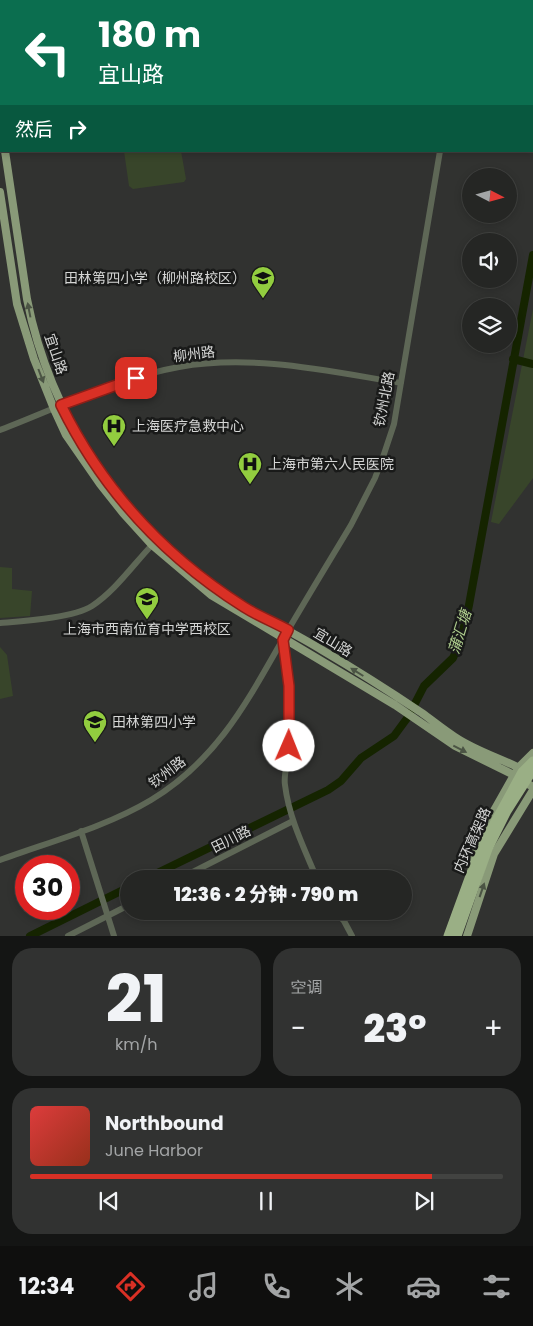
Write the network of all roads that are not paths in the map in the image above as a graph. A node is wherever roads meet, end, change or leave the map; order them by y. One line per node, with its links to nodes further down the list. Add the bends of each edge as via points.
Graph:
1 (5, 152): 5 (main road, 宜山路, one-way to 1, via 32,320)
2 (440, 152): 4 (street, 钦州北路)
3 (0, 192): 5 (main road, 宜山路, one-way to 5, via 17,304 34,359)
4 (401, 383): 5 (street, 柳州路, via 282,364 218,363 152,373); 9 (street, 钦州北路, via 392,430 374,478 351,524)
5 (58, 407): 6 (street, 柳州路); 7 (main road, 宜山路, via 66,435 122,513); 9 (main road, 宜山路, via 86,452 140,523 213,586)
6 (0, 430)
7 (152, 545): 8 (street, via 90,607 62,616); 10 (main road, 宜山路, via 210,595)
8 (0, 623)
9 (288, 630): 10 (street, 钦州路); 13 (main road, 宜山路, one-way to 9, via 456,738 399,698)
10 (283, 640): 15 (main road, 宜山路, one-way to 15, via 395,705 455,746); 18 (street, via 289,686 289,758 284,783); 19 (street, 钦州路, via 234,723 196,766 151,800)
11 (533, 753): 13 (main road)
12 (533, 761): 29 (highway, 内环高架路, bridge, via 522,772 479,851)
13 (519, 767): 15 (main road); 16 (main road, 宜山路)
14 (533, 770): 30 (highway, 内环高架路, bridge, via 488,848)
15 (514, 775): 17 (main road, 宜山路); 29 (main road, via 478,839)
16 (533, 776)
17 (533, 788): 31 (main road, one-way to 17, via 494,854)
18 (293, 821): 21 (street, 田川路); 22 (street)
19 (81, 831): 20 (street, 钦州路); 24 (street)
20 (0, 860)
21 (197, 870)
22 (313, 870)
23 (120, 909): 24 (street)
24 (107, 916): 26 (street); 27 (street)
25 (343, 920): 28 (street)
26 (68, 936)
27 (114, 936)
28 (352, 936)
29 (447, 936)
30 (457, 936)
31 (466, 936)

